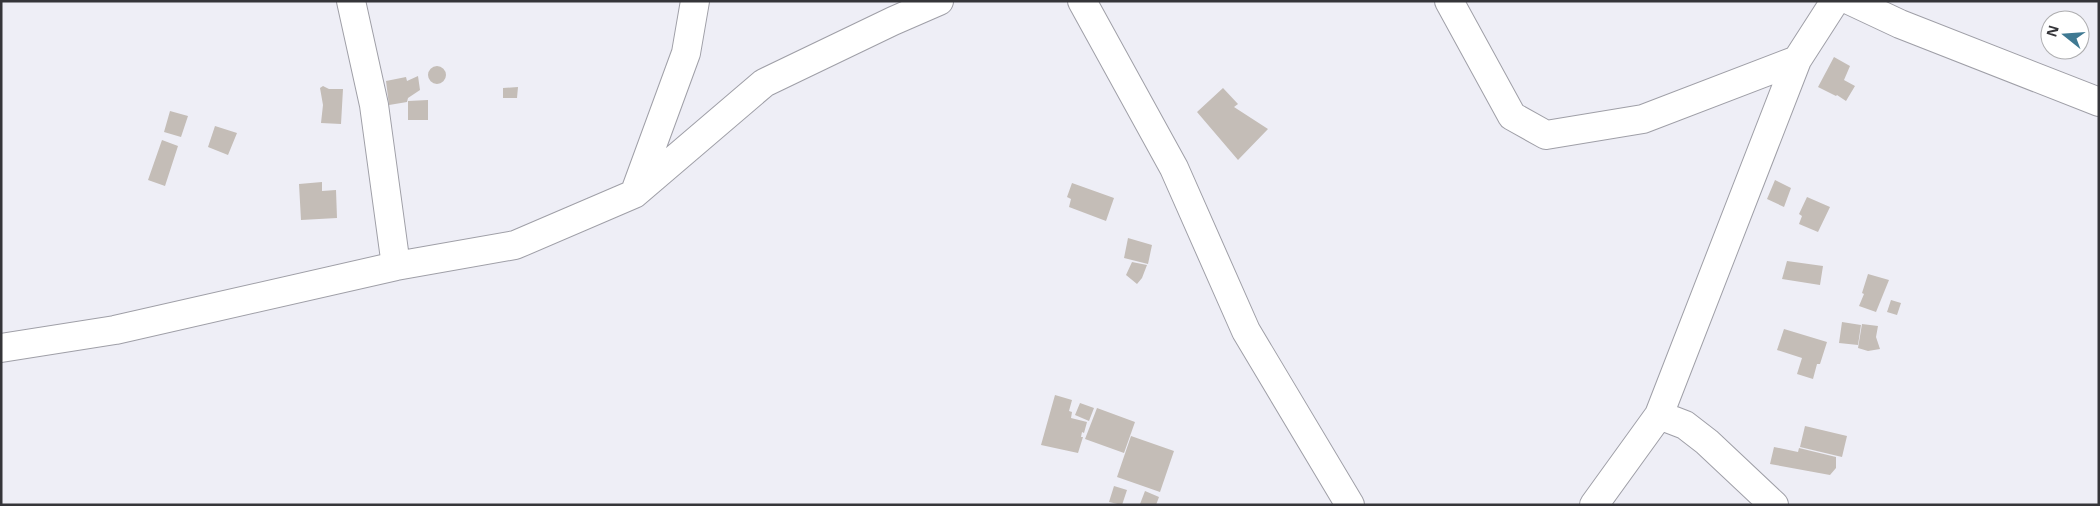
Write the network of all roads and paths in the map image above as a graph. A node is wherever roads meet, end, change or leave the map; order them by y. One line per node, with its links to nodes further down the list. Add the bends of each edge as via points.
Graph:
1 (351, 1): 11 (street, via 374,105)
2 (696, 1): 10 (street, via 686,53)
3 (939, 1): 10 (street, via 764,83)
4 (1082, 1): 14 (street, via 1174,168 1246,331)
5 (1449, 1): 8 (street, via 1512,116 1546,135 1644,119)
6 (1835, 1): 8 (street)
7 (1852, 1): 9 (street, via 1900,24)
8 (1798, 60): 13 (street)
9 (2099, 102)
10 (634, 194): 11 (street, via 515,244)
11 (396, 266): 12 (street, via 115,330)
12 (1, 348)
13 (1659, 415): 15 (street); 16 (street, via 1685,425 1707,442)
14 (1350, 505)
15 (1594, 505)
16 (1774, 505)

